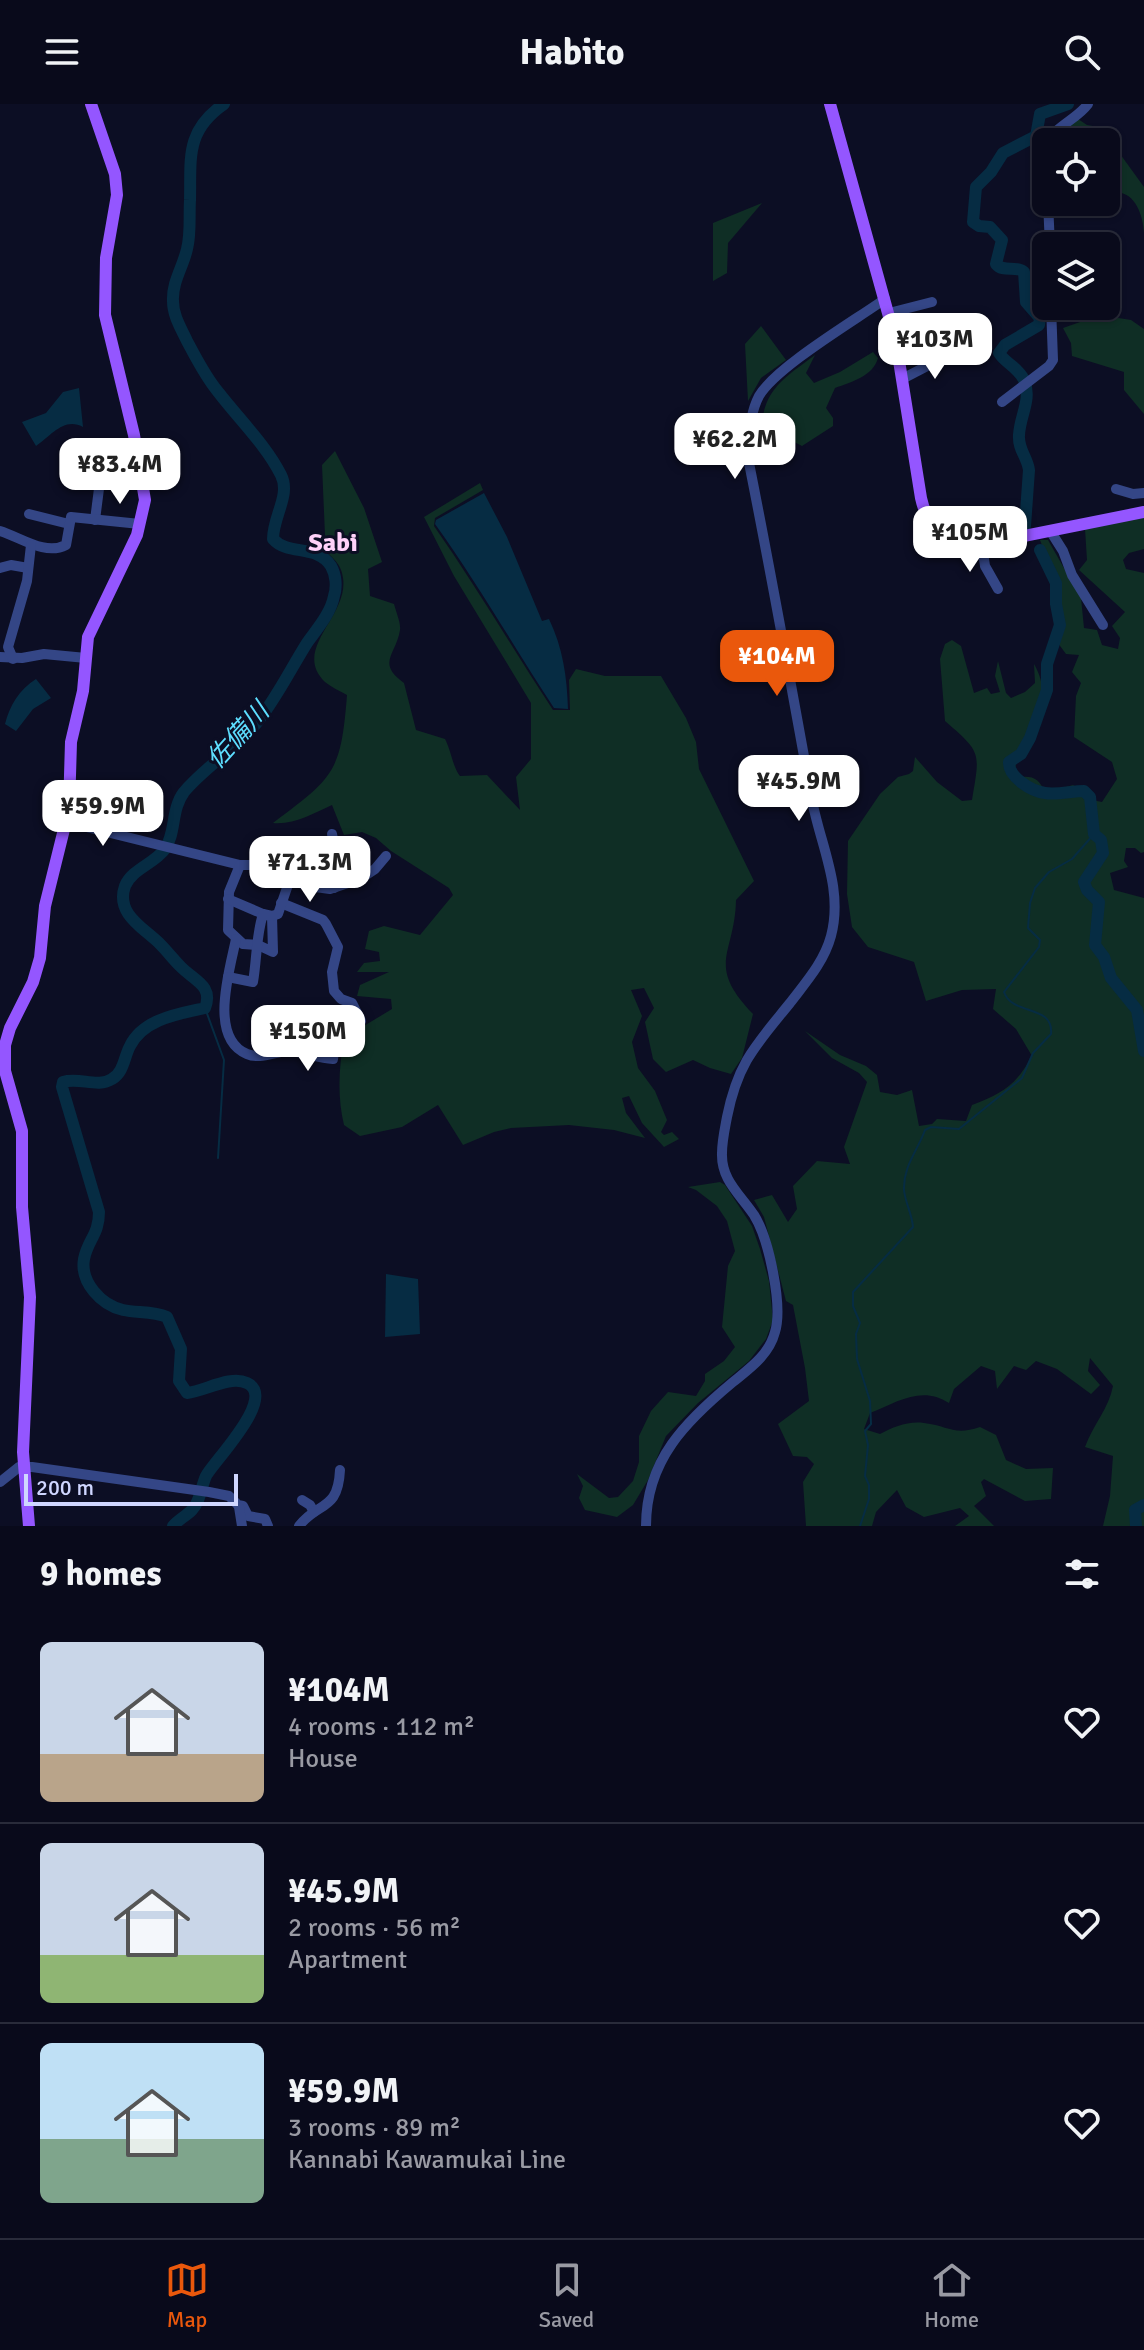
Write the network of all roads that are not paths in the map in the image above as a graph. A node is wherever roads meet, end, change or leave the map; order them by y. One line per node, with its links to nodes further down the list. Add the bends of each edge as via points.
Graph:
1 (91, 104): 12 (main road, via 117,195 106,258 105,315)
2 (830, 104): 5 (main road)
3 (1088, 104): 4 (street)
4 (1061, 128)
5 (885, 299): 7 (main road); 53 (street, via 775,377 754,408 749,463 811,798 834,880 835,912 821,960 740,1069 721,1153 726,1177 763,1235 776,1299 776,1330 757,1362 698,1410 673,1440 650,1492)
6 (932, 302): 7 (street)
7 (889, 313): 10 (main road)
8 (1052, 320): 11 (street, via 1053,360)
9 (945, 353): 10 (street)
10 (904, 378): 23 (main road, via 925,514 949,540)
11 (1002, 402)
12 (141, 468): 17 (street, via 101,473); 19 (main road, via 145,500)
13 (1116, 489): 14 (street)
14 (1144, 493)
15 (1144, 512): 21 (main road)
16 (29, 514): 18 (street)
17 (95, 520): 18 (street, via 71,517); 19 (street)
18 (69, 524): 22 (street, via 63,547)
19 (140, 524): 29 (main road, via 93,622)
20 (0, 531): 22 (street)
21 (1051, 532): 23 (main road); 27 (street)
22 (31, 545): 25 (street)
23 (982, 545): 26 (street, via 985,566)
24 (0, 568): 25 (street)
25 (28, 568): 30 (street, via 8,647)
26 (998, 589)
27 (1103, 625)
28 (0, 657): 30 (street)
29 (86, 658): 30 (street, via 44,654); 31 (main road, via 71,742)
30 (13, 659)
31 (66, 822): 34 (street); 43 (main road, via 45,906 37,970 4,1053 22,1131 30,1297)
32 (332, 834): 36 (street)
33 (386, 856): 36 (street, via 360,879)
34 (240, 865): 35 (street, via 272,865); 37 (street)
35 (290, 879): 36 (street); 38 (street)
36 (334, 888)
37 (228, 899): 39 (street); 40 (street, via 228,930)
38 (281, 903): 39 (street, via 278,914); 42 (street, via 326,924 338,947 334,991 352,1003 361,1021 336,1037 333,1059 291,1051 250,1055 228,1035 223,1008)
39 (267, 915): 41 (street, via 258,931); 41 (street, via 273,952)
40 (236, 939): 41 (street); 42 (street)
41 (258, 945): 42 (street, via 253,982)
42 (228, 977)
43 (24, 1467): 45 (street); 47 (street, via 209,1492 229,1496); 49 (main road)
44 (340, 1470): 48 (street, via 333,1498)
45 (1, 1481)
46 (302, 1500): 48 (street)
47 (238, 1505): 50 (street); 51 (street, via 251,1517 265,1519)
48 (314, 1512): 52 (street)
49 (29, 1526)
50 (242, 1526)
51 (268, 1526)
52 (299, 1526)
53 (646, 1526)

